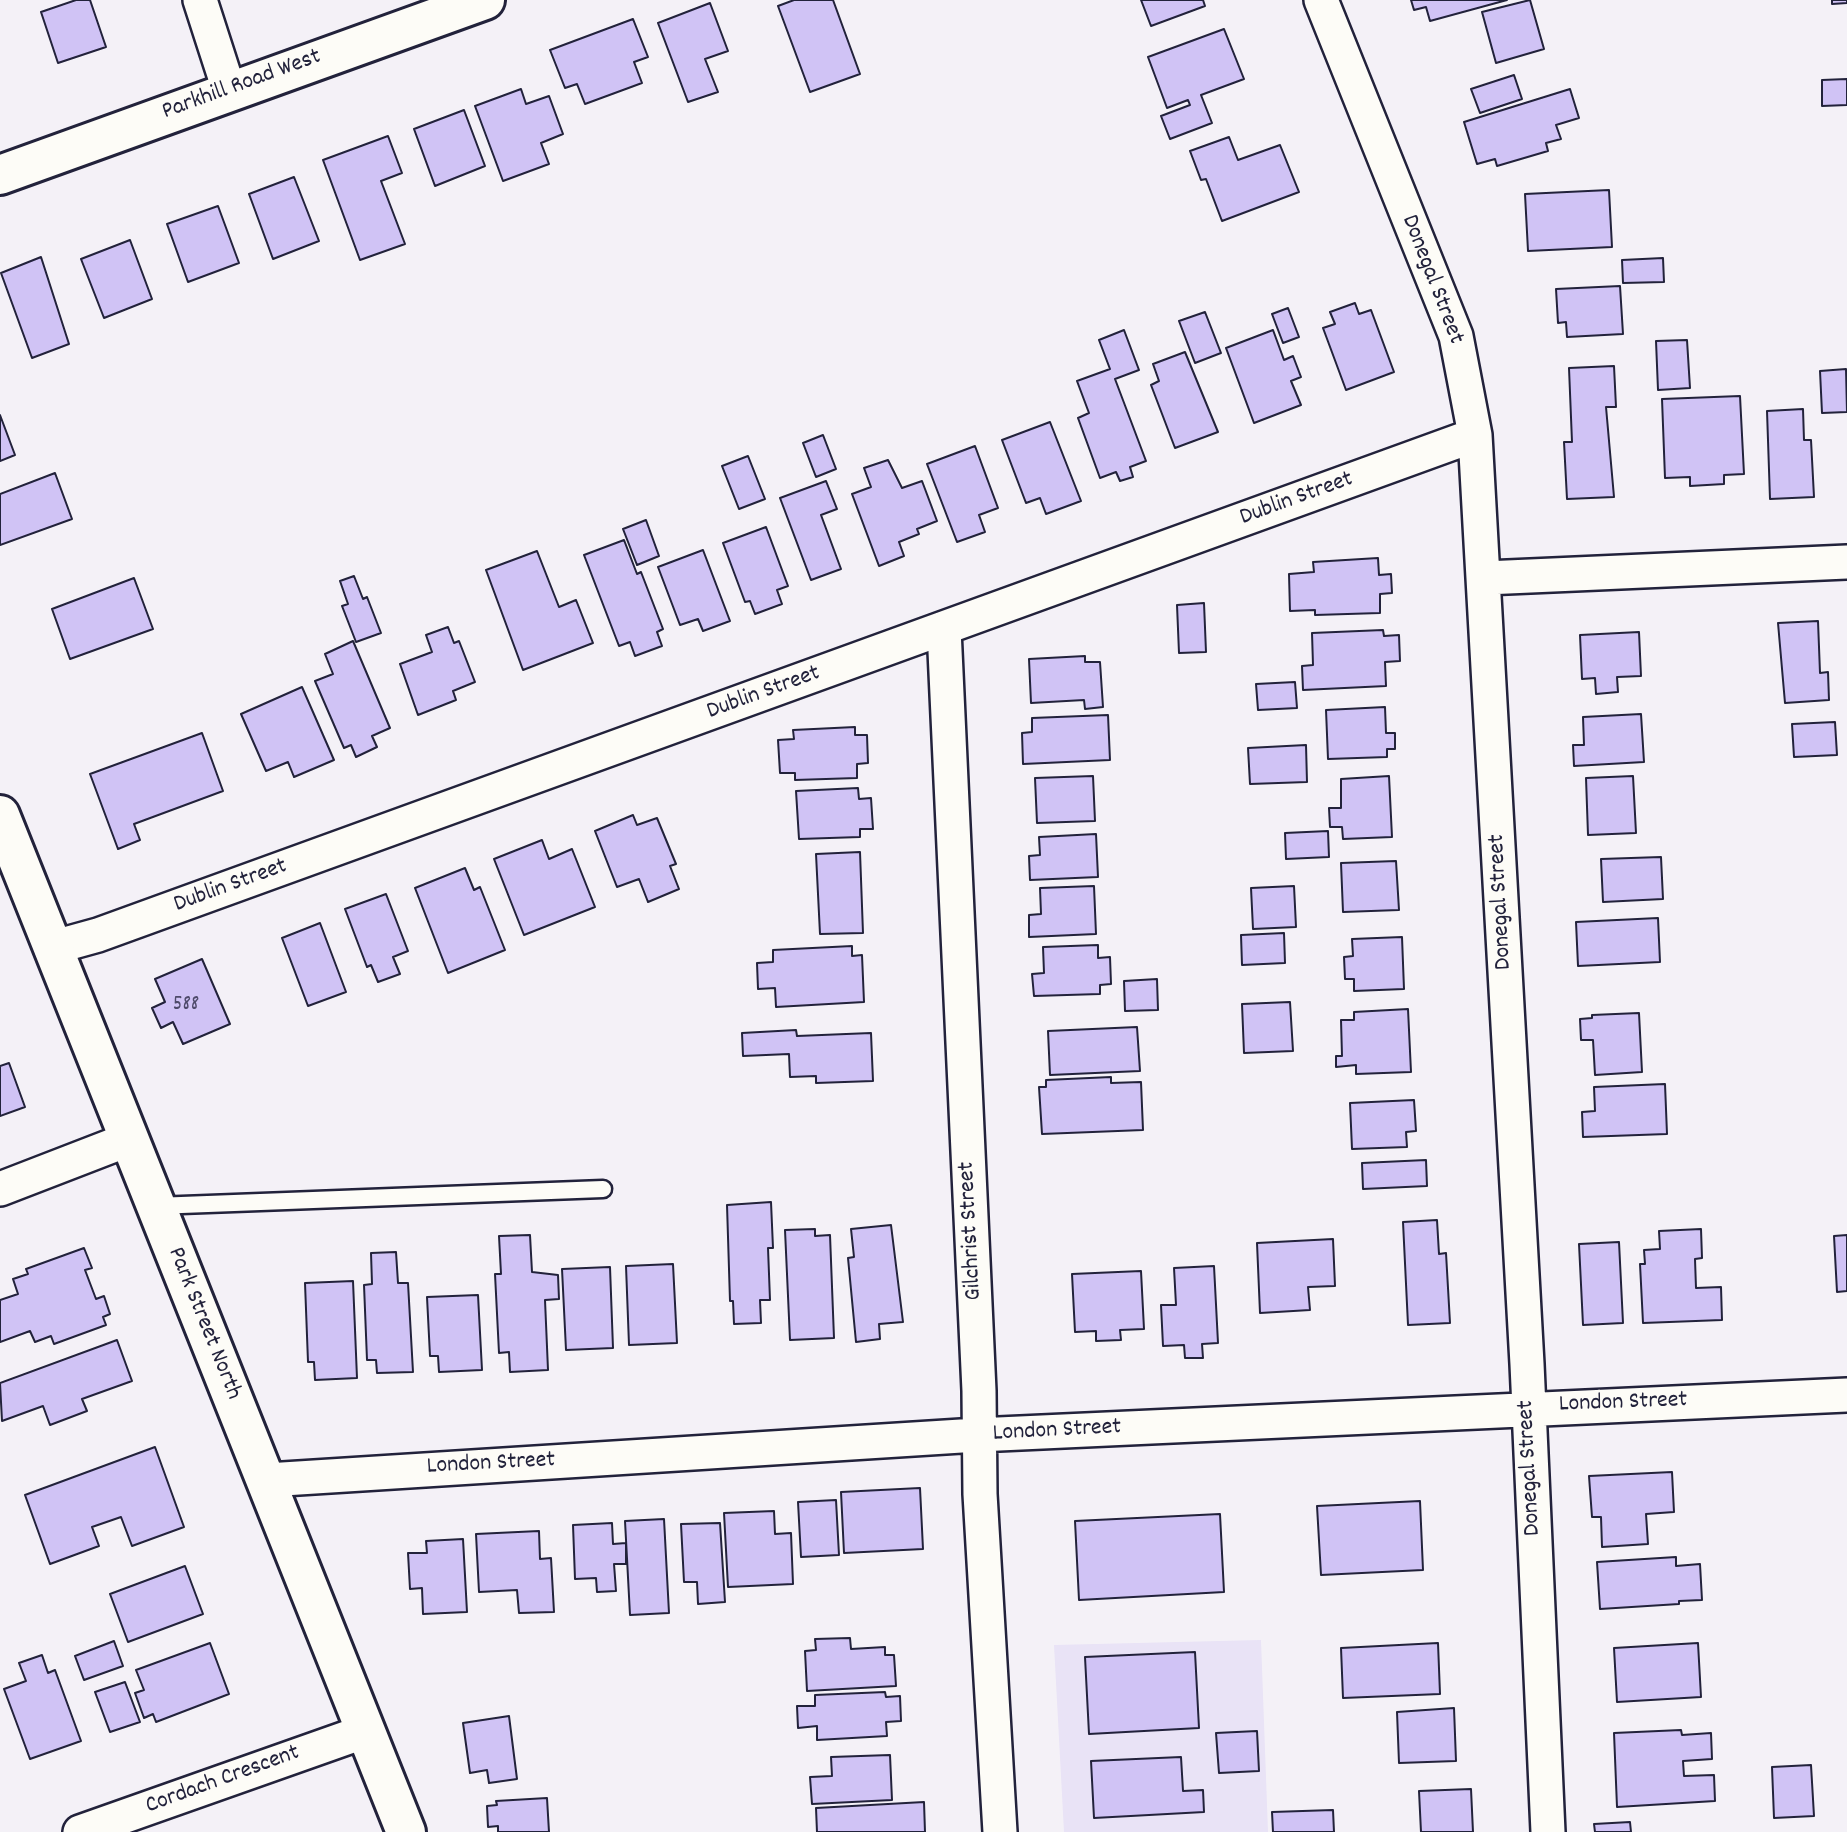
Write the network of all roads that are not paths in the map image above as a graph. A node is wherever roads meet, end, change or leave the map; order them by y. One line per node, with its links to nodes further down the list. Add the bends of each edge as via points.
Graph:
1 (200, 0): 4 (street)
2 (485, 0): 4 (street, Parkhill Road West)
3 (1321, 0): 6 (street, Donegal Street, via 1456,336)
4 (229, 90): 5 (street, Parkhill Road West)
5 (0, 175)
6 (1475, 435): 8 (street, Donegal Street); 9 (street, Dublin Street)
7 (1847, 562): 8 (street)
8 (1485, 578): 17 (street, Donegal Street)
9 (944, 629): 11 (street, Dublin Street); 18 (street, Gilchrist Street)
10 (0, 815): 11 (street, Park Street North)
11 (51, 948): 12 (street, Park Street North)
12 (127, 1140): 13 (street); 15 (street, Park Street North)
13 (0, 1189)
14 (603, 1189): 15 (lane)
15 (155, 1206): 19 (street, Park Street North)
16 (1847, 1395): 17 (street, London Street)
17 (1528, 1409): 18 (street, London Street); 24 (street, Donegal Street)
18 (978, 1435): 19 (street, London Street); 23 (street, Gilchrist Street)
19 (267, 1480): 20 (street, Park Street North)
20 (366, 1731): 21 (street, Cordach Crescent); 22 (street, Park Street North)
21 (80, 1832)
22 (406, 1832)
23 (1000, 1832)
24 (1548, 1832)

